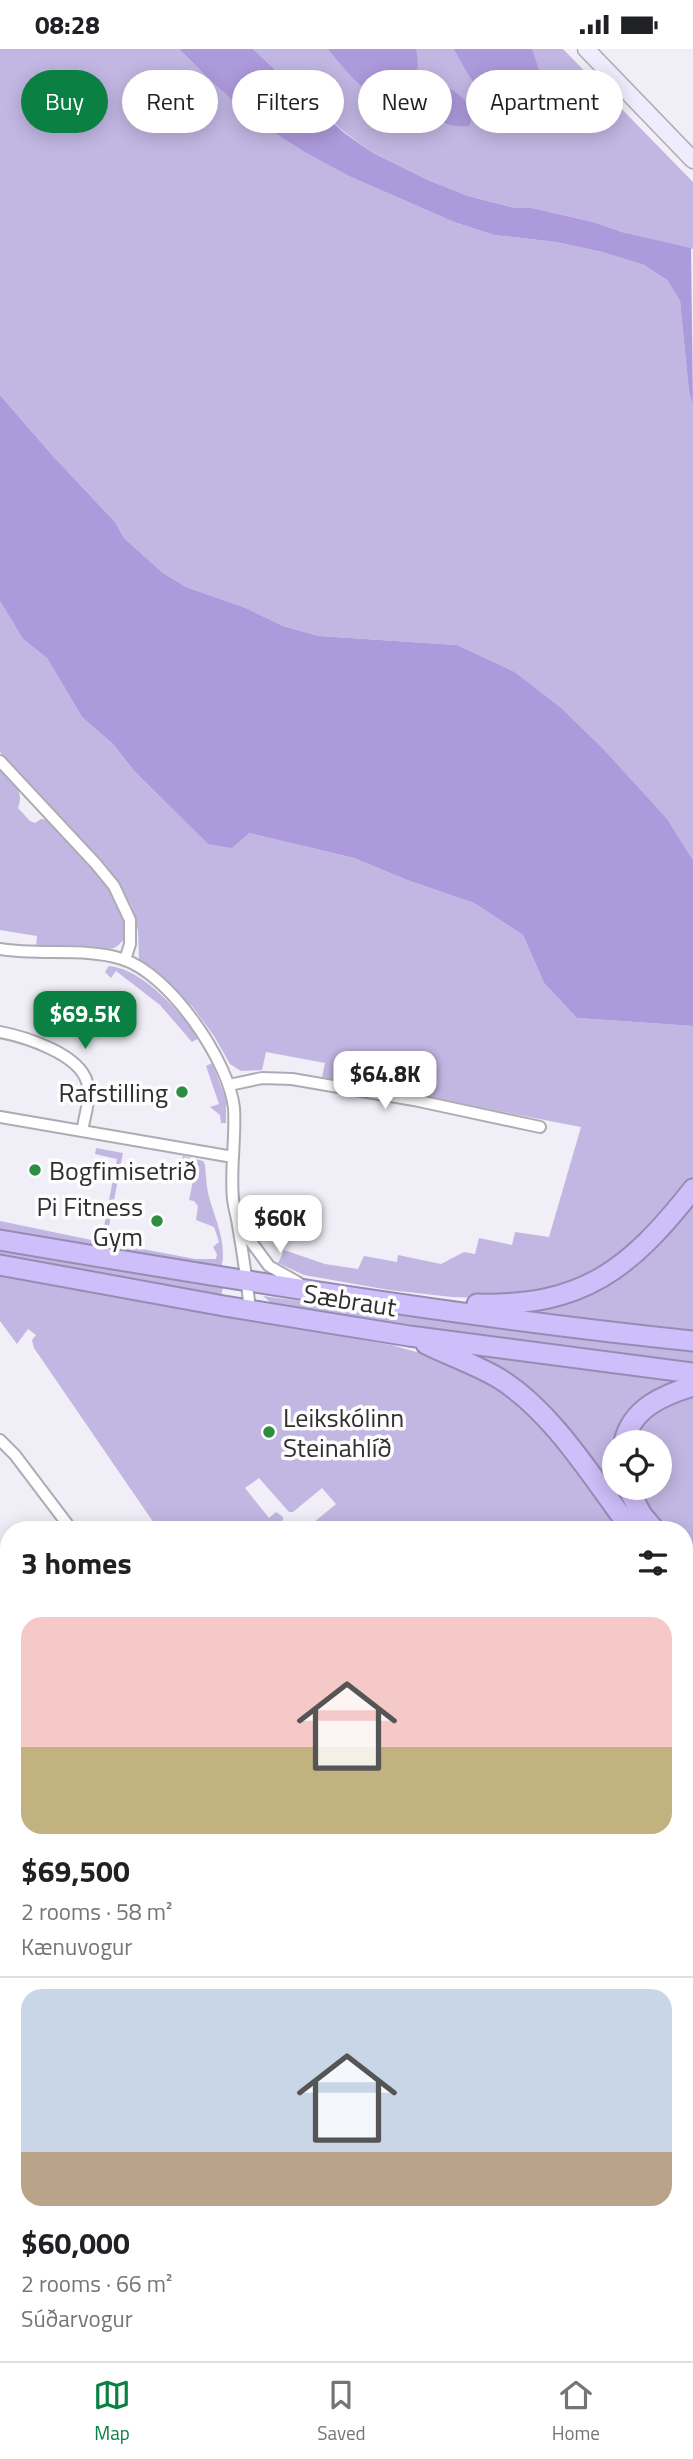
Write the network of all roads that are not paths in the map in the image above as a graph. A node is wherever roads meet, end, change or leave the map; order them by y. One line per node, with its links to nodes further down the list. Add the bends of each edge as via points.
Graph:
1 (586, 49): 2 (street)
2 (693, 160)
3 (0, 761): 5 (street, via 114,886 132,931)
4 (0, 949): 5 (street)
5 (125, 960): 7 (street, via 156,981 196,1022)
6 (0, 1032): 10 (street, via 51,1049 79,1067 87,1082 88,1101)
7 (229, 1085): 9 (street, via 262,1078 292,1079); 11 (street, via 234,1109)
8 (0, 1117): 10 (street)
9 (540, 1128)
10 (82, 1131): 11 (street)
11 (233, 1157): 13 (street, via 233,1203)
12 (693, 1189): 18 (highway, via 647,1244 585,1287 543,1300)
13 (238, 1222): 16 (street); 17 (street, via 269,1266)
14 (0, 1240): 16 (highway, Sæbraut)
15 (0, 1265): 19 (highway, Sæbraut)
16 (247, 1282): 17 (highway, Sæbraut); 19 (street)
17 (318, 1291): 18 (highway, Sæbraut)
18 (430, 1309): 21 (highway, Sæbraut)
19 (250, 1310): 20 (highway, Sæbraut)
20 (410, 1336): 22 (highway, Sæbraut); 28 (highway, via 486,1371 529,1401)
21 (693, 1341)
22 (693, 1373)
23 (693, 1386): 24 (highway, via 648,1405)
24 (630, 1430)
25 (0, 1440): 27 (street)
26 (634, 1500): 29 (highway)
27 (65, 1521)
28 (625, 1521)
29 (647, 1521)

